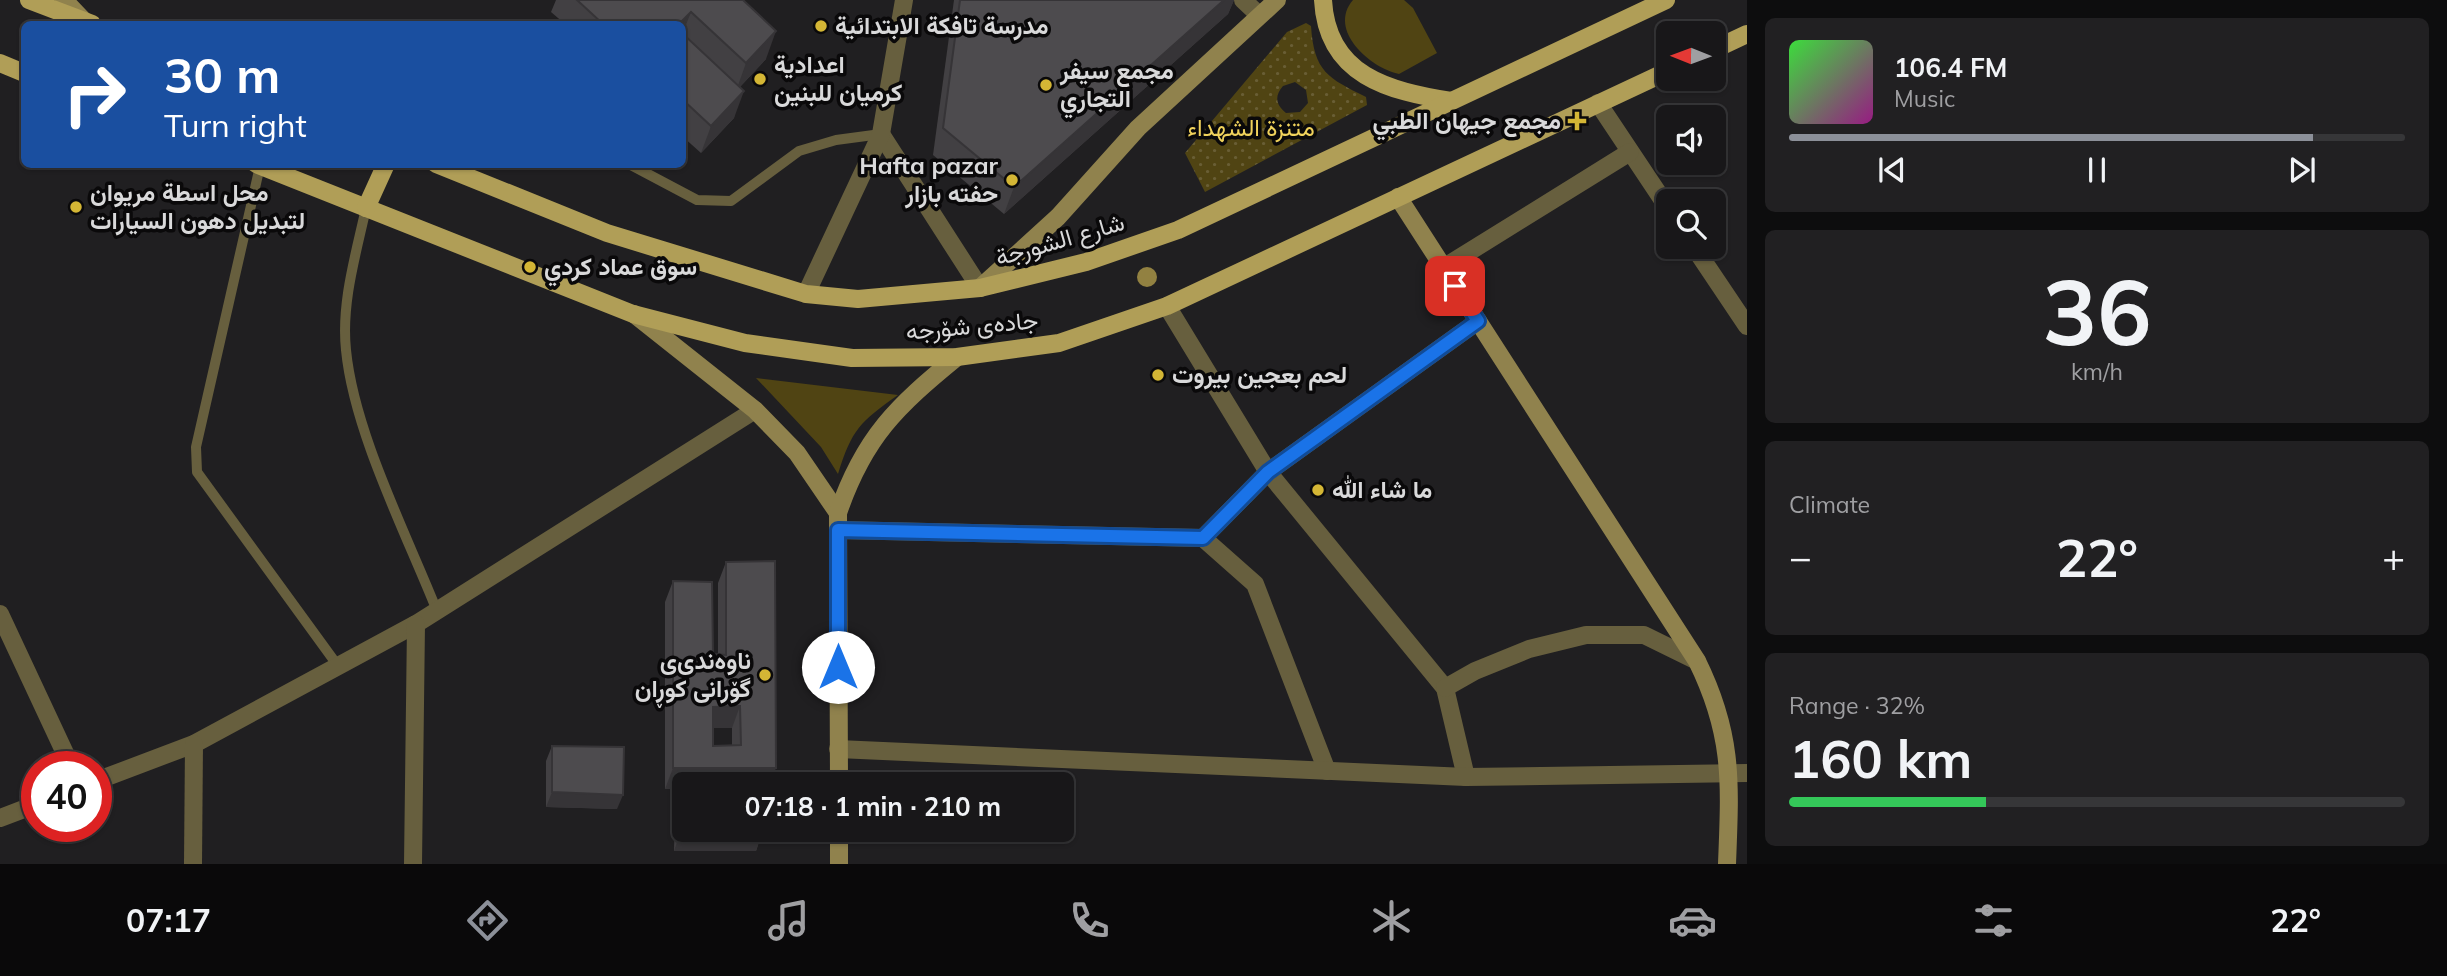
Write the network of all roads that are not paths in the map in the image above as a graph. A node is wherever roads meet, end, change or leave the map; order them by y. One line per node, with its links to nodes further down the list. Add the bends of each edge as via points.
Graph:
1 (29, 0): 9 (main road)
2 (64, 0): 10 (street)
3 (904, 0): 18 (street)
4 (1243, 0): 8 (street)
5 (1277, 0): 8 (street)
6 (1323, 0): 16 (main road, via 1332,40 1347,62 1377,83 1406,94)
7 (1666, 0): 16 (main road, شارع الشورجة)
8 (1259, 15): 30 (street, via 1138,128 1058,217)
9 (83, 21)
10 (86, 21)
11 (1747, 34): 12 (main road)
12 (1726, 44)
13 (0, 63): 14 (main road)
14 (21, 72)
15 (1656, 76): 17 (main road, جادەی شۆرجە)
16 (1451, 101): 30 (main road, شارع الشورجة, via 1178,230 1086,262)
17 (1598, 103): 19 (street); 26 (main road, جادەی شۆرجە)
18 (881, 134): 23 (lane, via 799,151 731,201 697,200); 30 (street); 31 (street)
19 (1630, 152): 25 (street); 29 (street)
20 (257, 168): 45 (lane, via 196,447 197,472)
21 (266, 168): 27 (main road, جادەی شۆرجە)
22 (384, 168): 27 (main road)
23 (637, 168)
24 (464, 169): 31 (main road, شارع الشورجة, via 607,233)
25 (1656, 190)
26 (1398, 197): 29 (street); 32 (main road, جادەی شۆرجە)
27 (366, 208): 33 (main road, جادەی شۆرجە); 41 (lane, via 349,282 346,349 358,413)
28 (1702, 259): 35 (street)
29 (1443, 268): 34 (street)
30 (981, 288): 31 (main road, شارع الشورجة, via 858,299)
31 (806, 294)
32 (1167, 306): 36 (main road, جادەی شۆرجە, via 1059,343); 38 (street)
33 (633, 314): 36 (main road, جادەی شۆرجە, via 745,343 852,358); 37 (street)
34 (1478, 321): 38 (street); 44 (street)
35 (1747, 327)
36 (957, 356): 39 (street, via 916,390 864,449)
37 (755, 410): 39 (street, via 797,453); 41 (street)
38 (1268, 472): 40 (street); 46 (street)
39 (838, 521): 40 (street); 48 (street)
40 (1203, 538): 50 (street, via 1255,584)
41 (438, 611): 43 (street)
42 (0, 614): 49 (street)
43 (416, 624): 45 (street); 59 (street)
44 (1697, 661): 46 (street, via 1644,635 1586,635 1530,649); 52 (street, via 1721,715)
45 (338, 666): 47 (street)
46 (1445, 688): 54 (street)
47 (194, 744): 53 (street); 58 (street)
48 (838, 749): 50 (street); 51 (street)
49 (64, 751)
50 (1328, 771): 54 (street)
51 (839, 772)
52 (1739, 774): 54 (street); 61 (street)
53 (112, 775)
54 (1466, 777)
55 (21, 810): 56 (street)
56 (0, 818)
57 (839, 842): 60 (street)
58 (194, 864)
59 (413, 864)
60 (839, 864)
61 (1727, 864)

